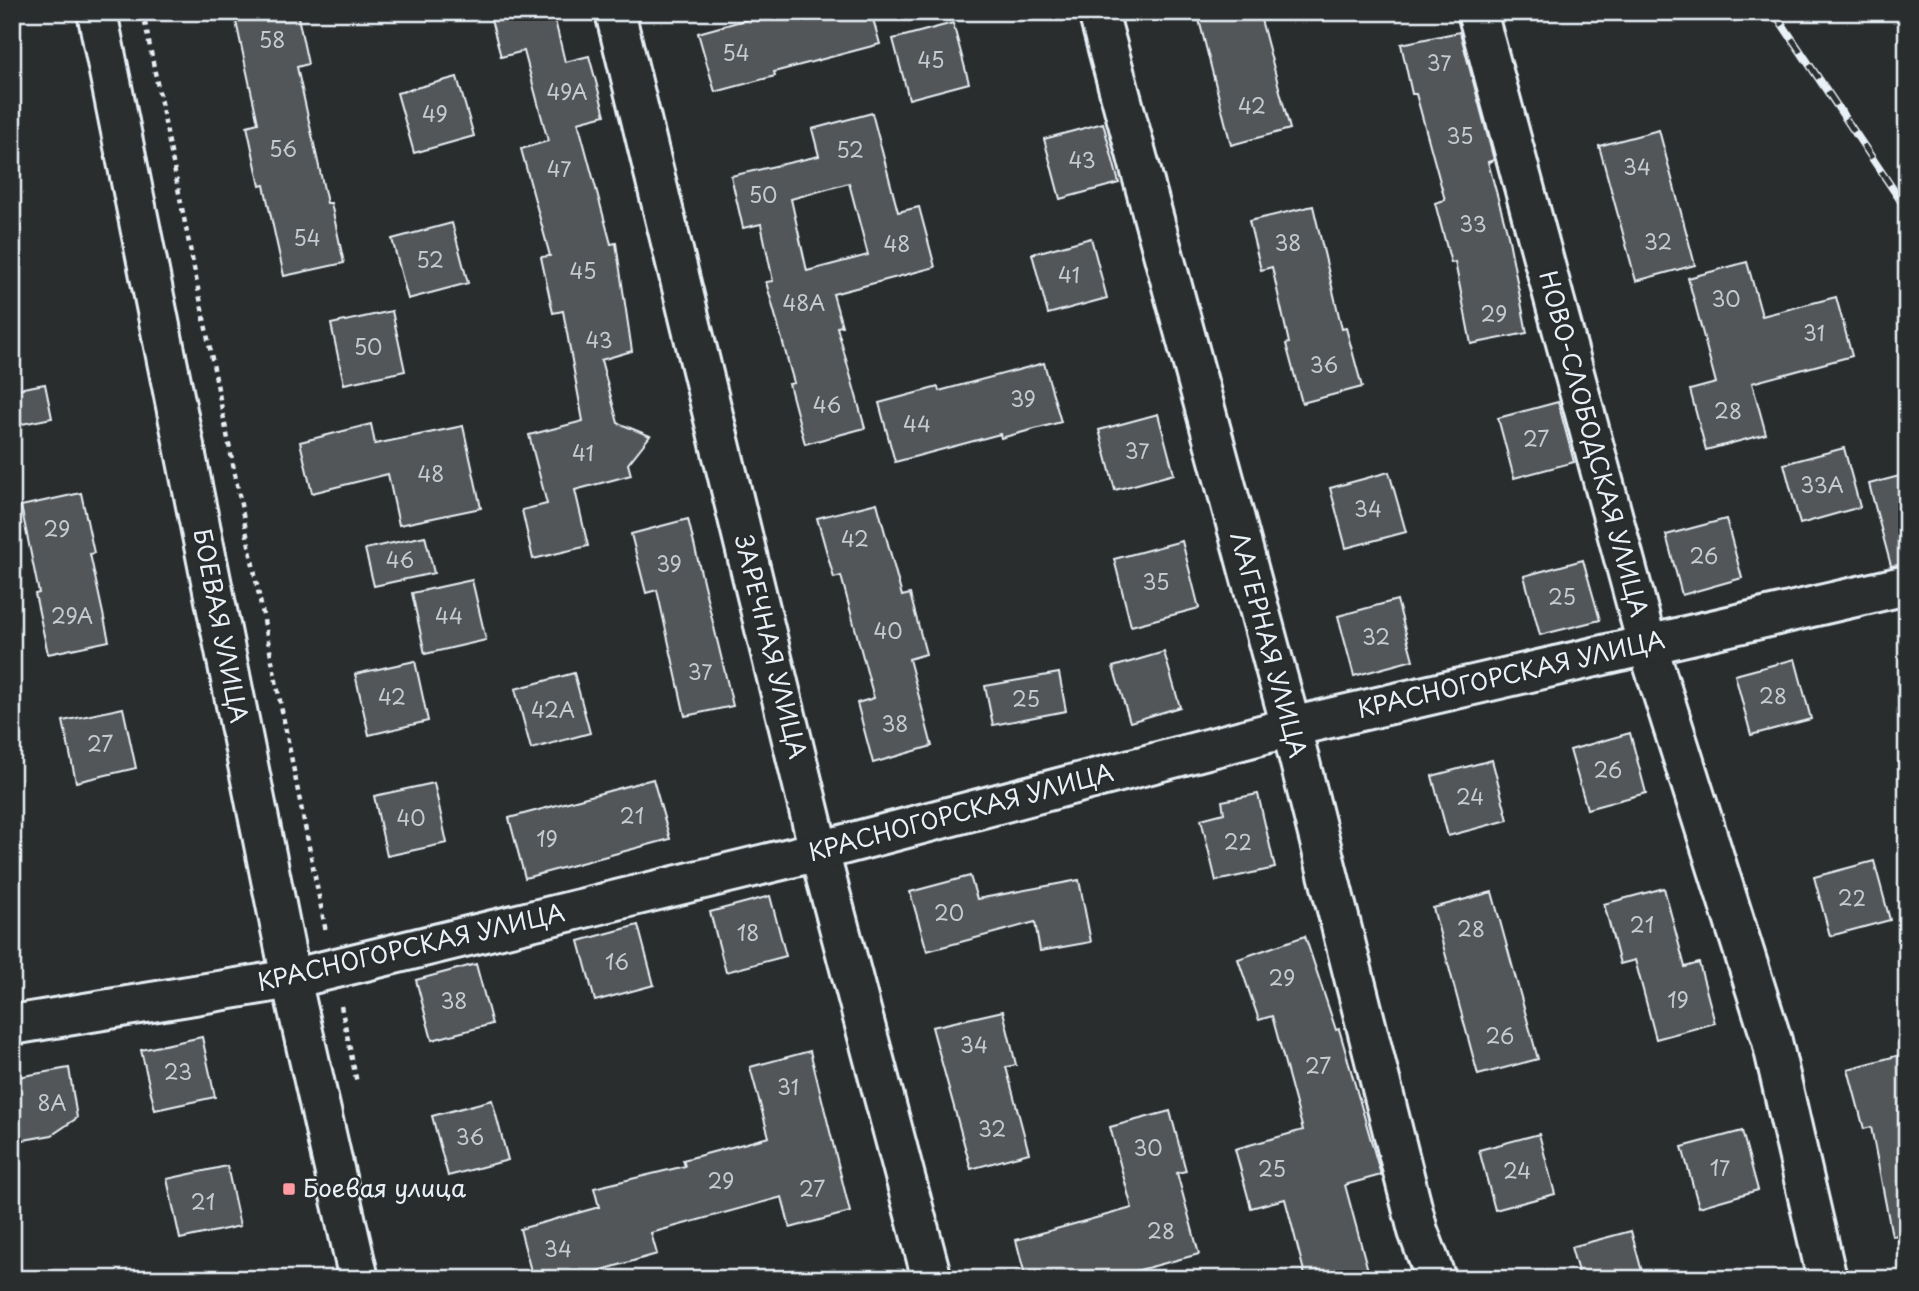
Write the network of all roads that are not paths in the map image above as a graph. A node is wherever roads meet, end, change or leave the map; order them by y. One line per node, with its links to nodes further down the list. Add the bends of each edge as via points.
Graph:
1 (97, 12): 9 (street, БОЕВАЯ УЛИЦА)
2 (615, 12): 8 (street, ЗАРЕЧНАЯ УЛИЦА)
3 (1098, 12): 7 (street, ЛАГЕРНАЯ УЛИЦА)
4 (1477, 12): 6 (street, НОВО-СЛОБОДСКАЯ УЛИЦА)
5 (1907, 585): 6 (street, КРАСНОГОРСКАЯ УЛИЦА)
6 (1647, 643): 7 (street, КРАСНОГОРСКАЯ УЛИЦА); 14 (street, НОВО-СЛОБОДСКАЯ УЛИЦА, via 1772,1041)
7 (1291, 727): 8 (street, КРАСНОГОРСКАЯ УЛИЦА); 13 (street, ЛАГЕРНАЯ УЛИЦА, via 1415,1217)
8 (819, 851): 9 (street, КРАСНОГОРСКАЯ УЛИЦА); 12 (street, ЗАРЕЧНАЯ УЛИЦА)
9 (291, 979): 10 (street, КРАСНОГОРСКАЯ УЛИЦА); 11 (street, БОЕВАЯ УЛИЦА)
10 (12, 1025)
11 (359, 1279)
12 (932, 1279)
13 (1436, 1279)
14 (1827, 1279)

